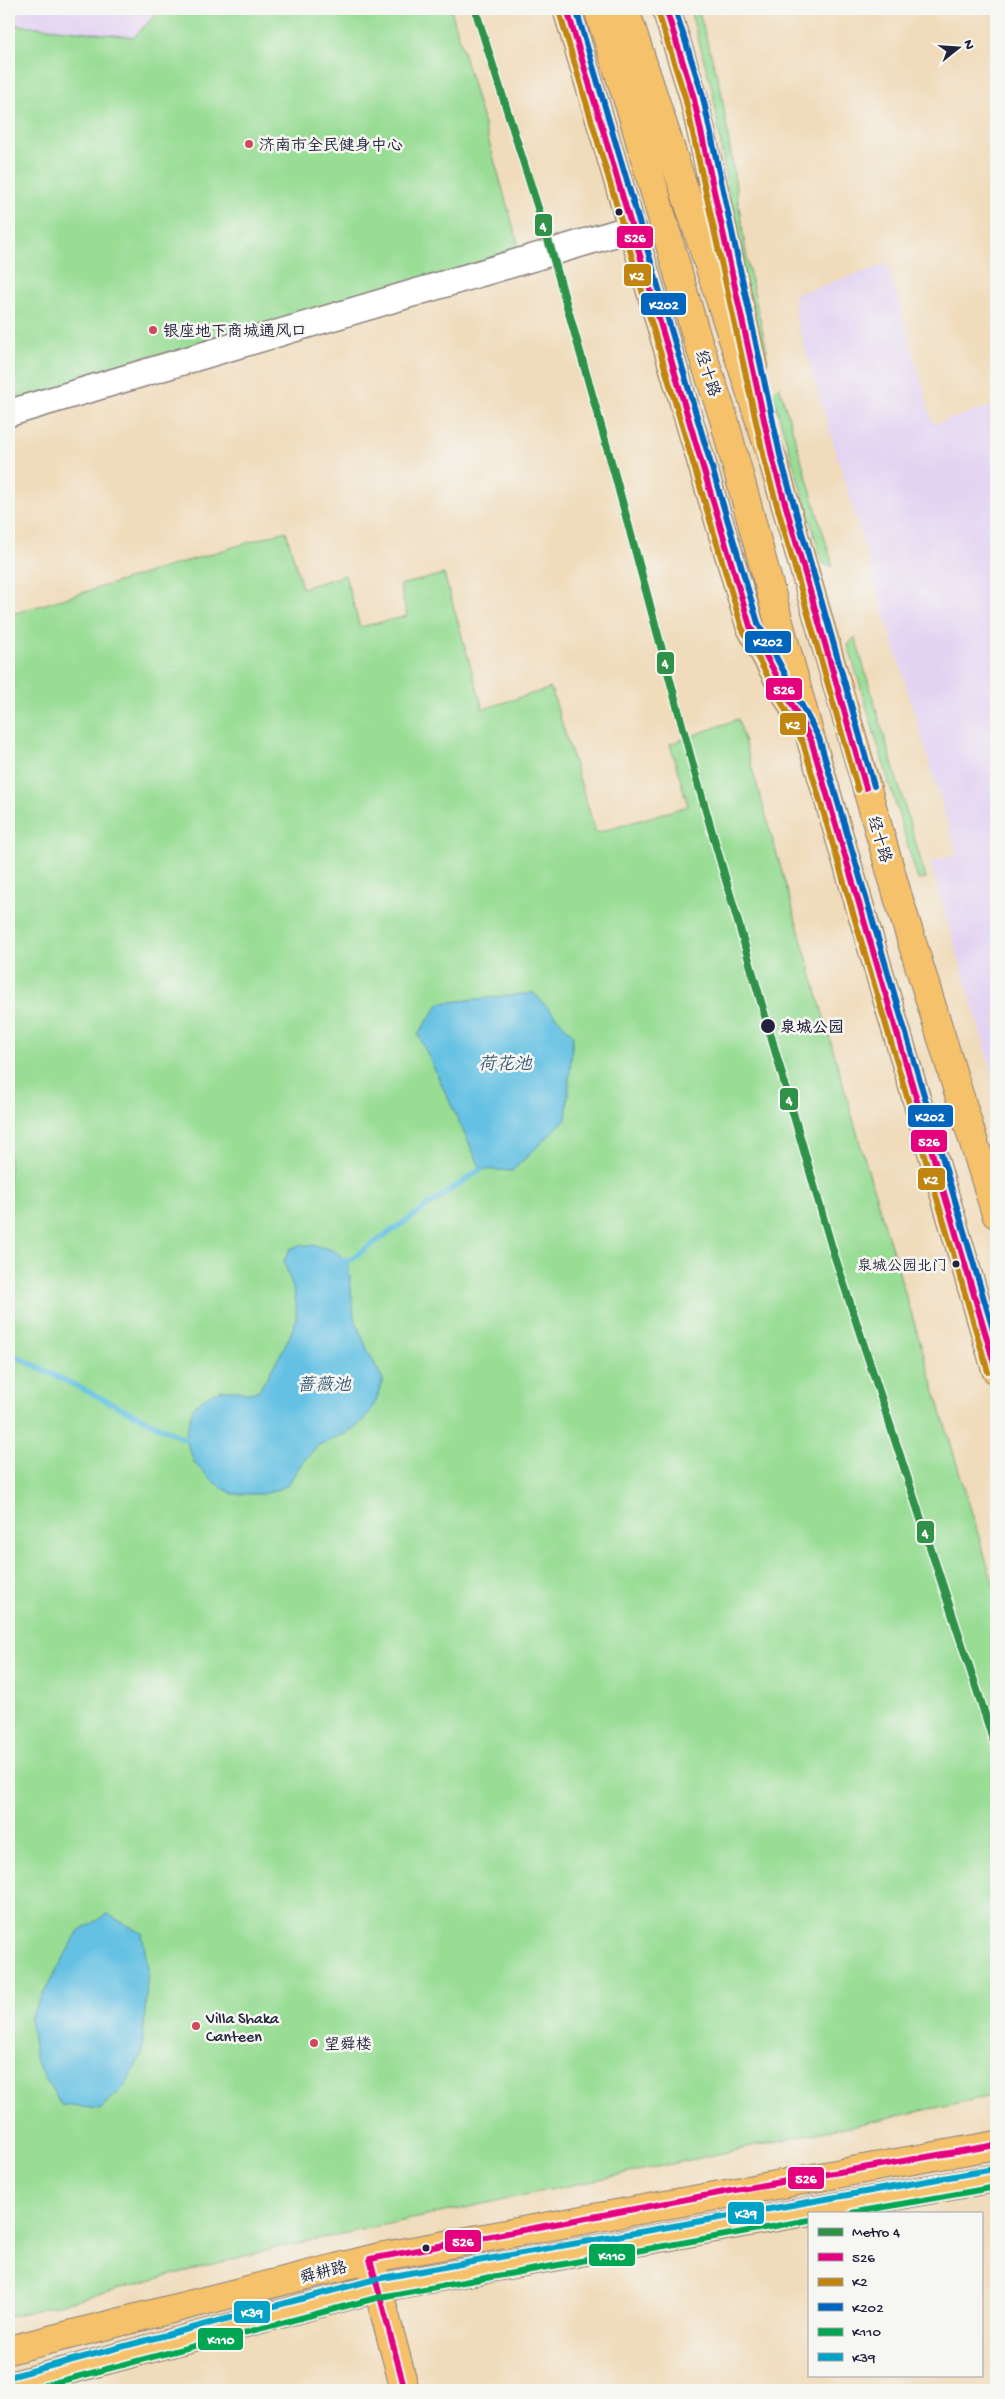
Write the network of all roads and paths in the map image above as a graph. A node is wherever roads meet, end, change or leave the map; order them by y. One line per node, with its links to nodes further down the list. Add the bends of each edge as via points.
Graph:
1 (566, 9): 5 (main road, 经十路)
2 (598, 9): 8 (main road, 经十路, via 723,416)
3 (626, 9): 7 (main road, 经十路)
4 (666, 9): 7 (main road, 经十路, via 692,95)
5 (633, 228): 6 (street); 8 (main road, 经十路, via 750,626)
6 (9, 413)
7 (774, 460): 9 (main road, 经十路, via 898,898)
8 (811, 740): 10 (main road, 经十路)
9 (996, 1214)
10 (996, 1370)
11 (996, 2145): 13 (main road, 舜耕路)
12 (996, 2178): 14 (main road, 舜耕路)
13 (370, 2259): 14 (main road); 15 (main road, 舜耕路)
14 (378, 2288): 16 (main road, 舜耕路); 17 (main road)
15 (9, 2350)
16 (9, 2386)
17 (404, 2387)

